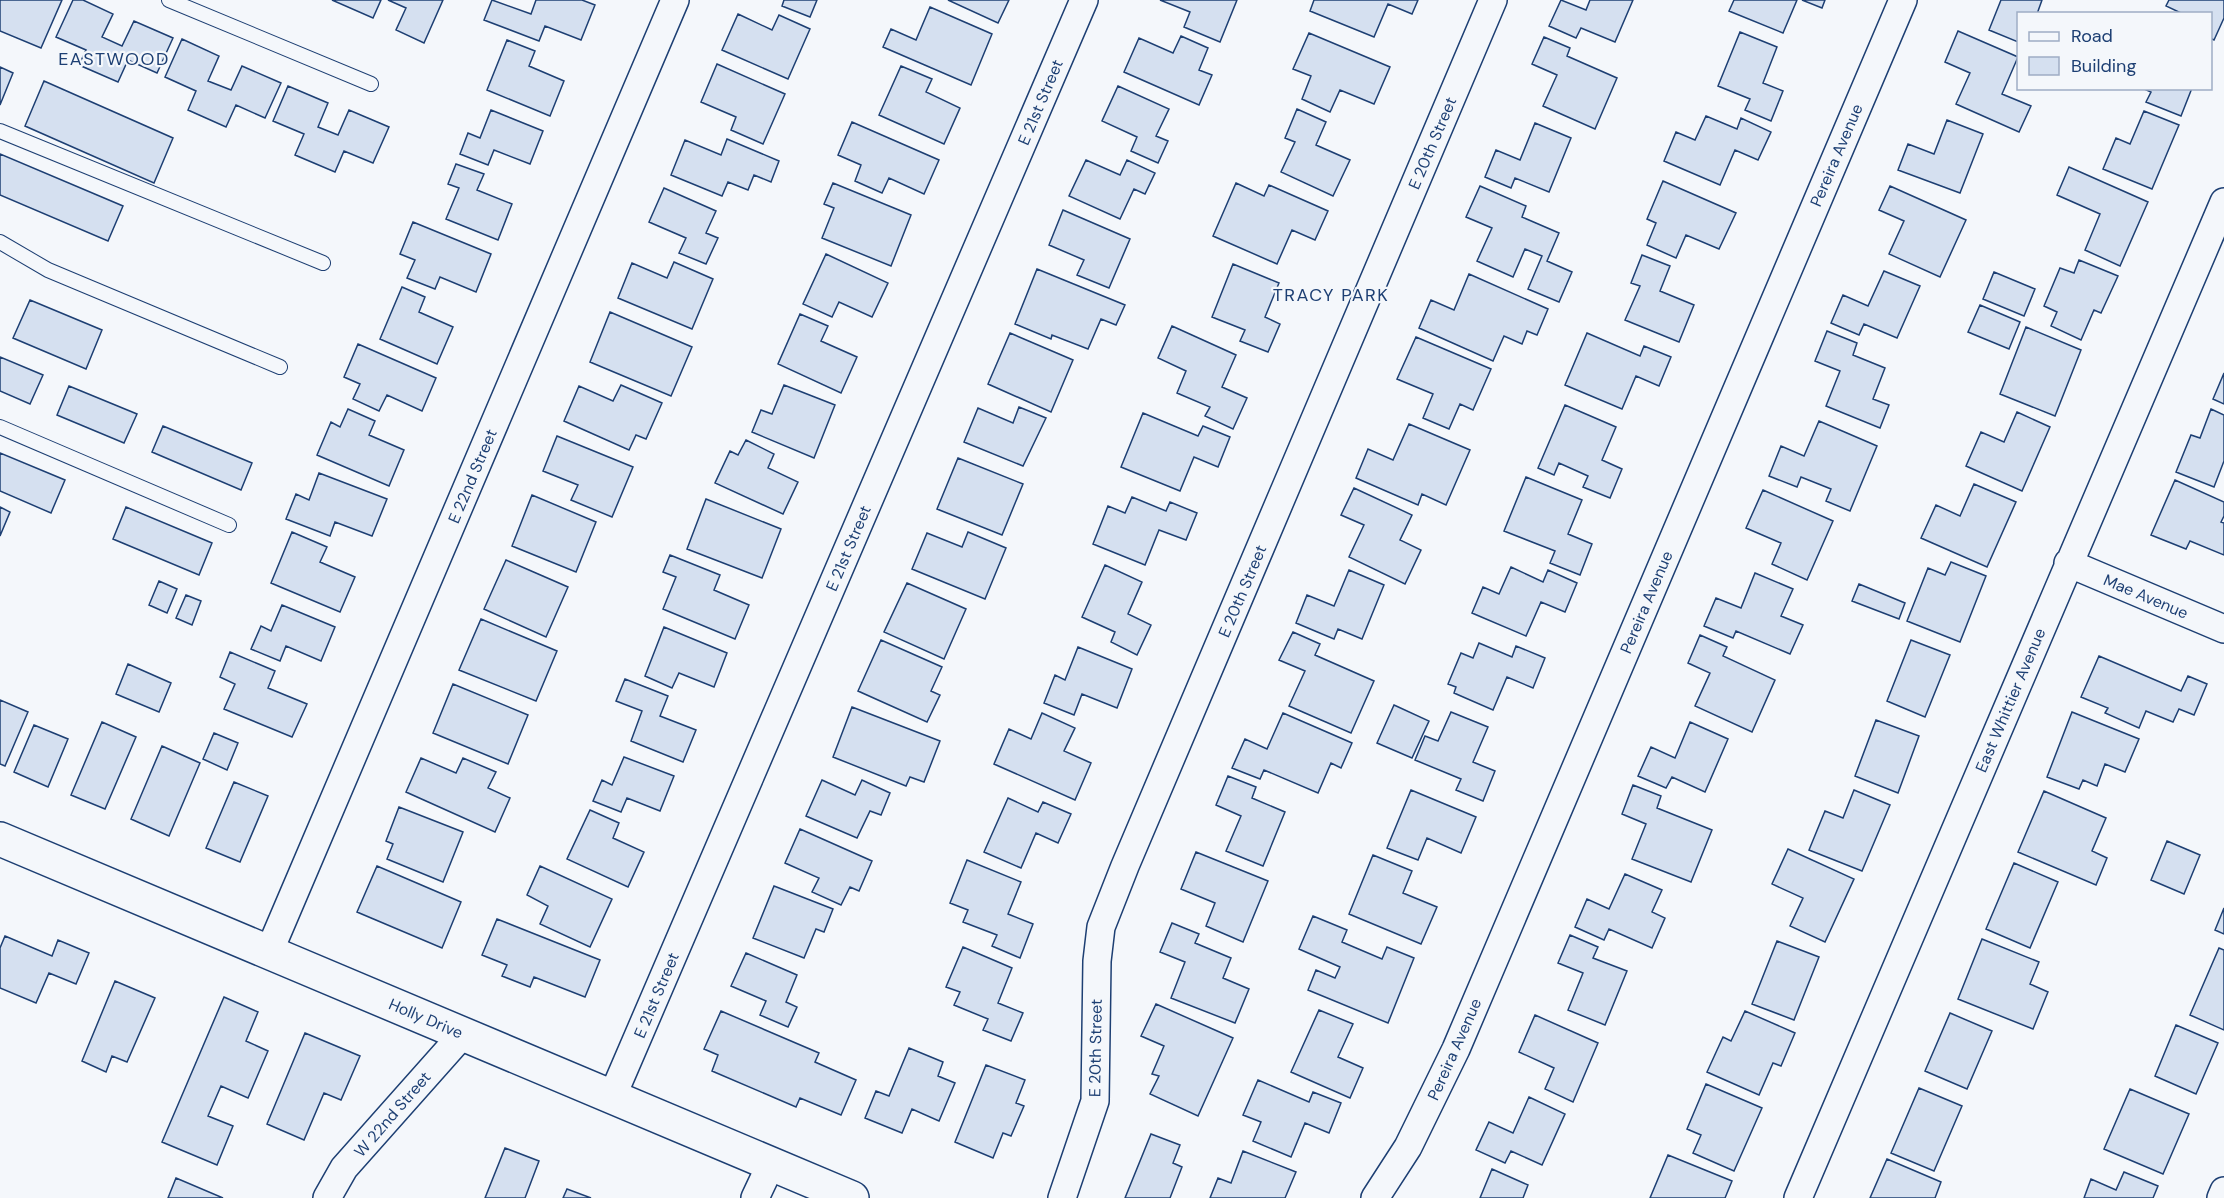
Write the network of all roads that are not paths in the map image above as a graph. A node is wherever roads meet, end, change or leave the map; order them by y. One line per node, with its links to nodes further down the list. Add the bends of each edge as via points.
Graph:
1 (169, 0): 6 (lane)
2 (675, 0): 17 (street, E 22nd Street)
3 (1084, 0): 19 (street, E 21st Street)
4 (1493, 0): 25 (street, E 20th Street, via 1101,927 1095,1101)
5 (1903, 0): 26 (street, Pereira Avenue, via 1456,1048 1408,1147)
6 (370, 84)
7 (0, 131): 10 (lane)
8 (2224, 202): 14 (street, East Whittier Avenue)
9 (0, 242): 11 (lane, via 48,270)
10 (323, 263)
11 (280, 367)
12 (0, 427): 13 (lane)
13 (230, 525)
14 (2068, 563): 15 (street, Mae Avenue); 27 (street, East Whittier Avenue)
15 (2224, 629)
16 (0, 839): 17 (street, Holly Drive)
17 (269, 952): 18 (street, Holly Drive)
18 (463, 1034): 19 (street, Holly Drive); 22 (street, W 22nd Street, via 344,1168)
19 (612, 1097): 20 (street, Holly Drive)
20 (771, 1164): 23 (street); 24 (street, Holly Drive)
21 (2224, 1191): 28 (street)
22 (327, 1198)
23 (755, 1198)
24 (852, 1198)
25 (1062, 1198)
26 (1375, 1198)
27 (1798, 1198)
28 (2221, 1198)

